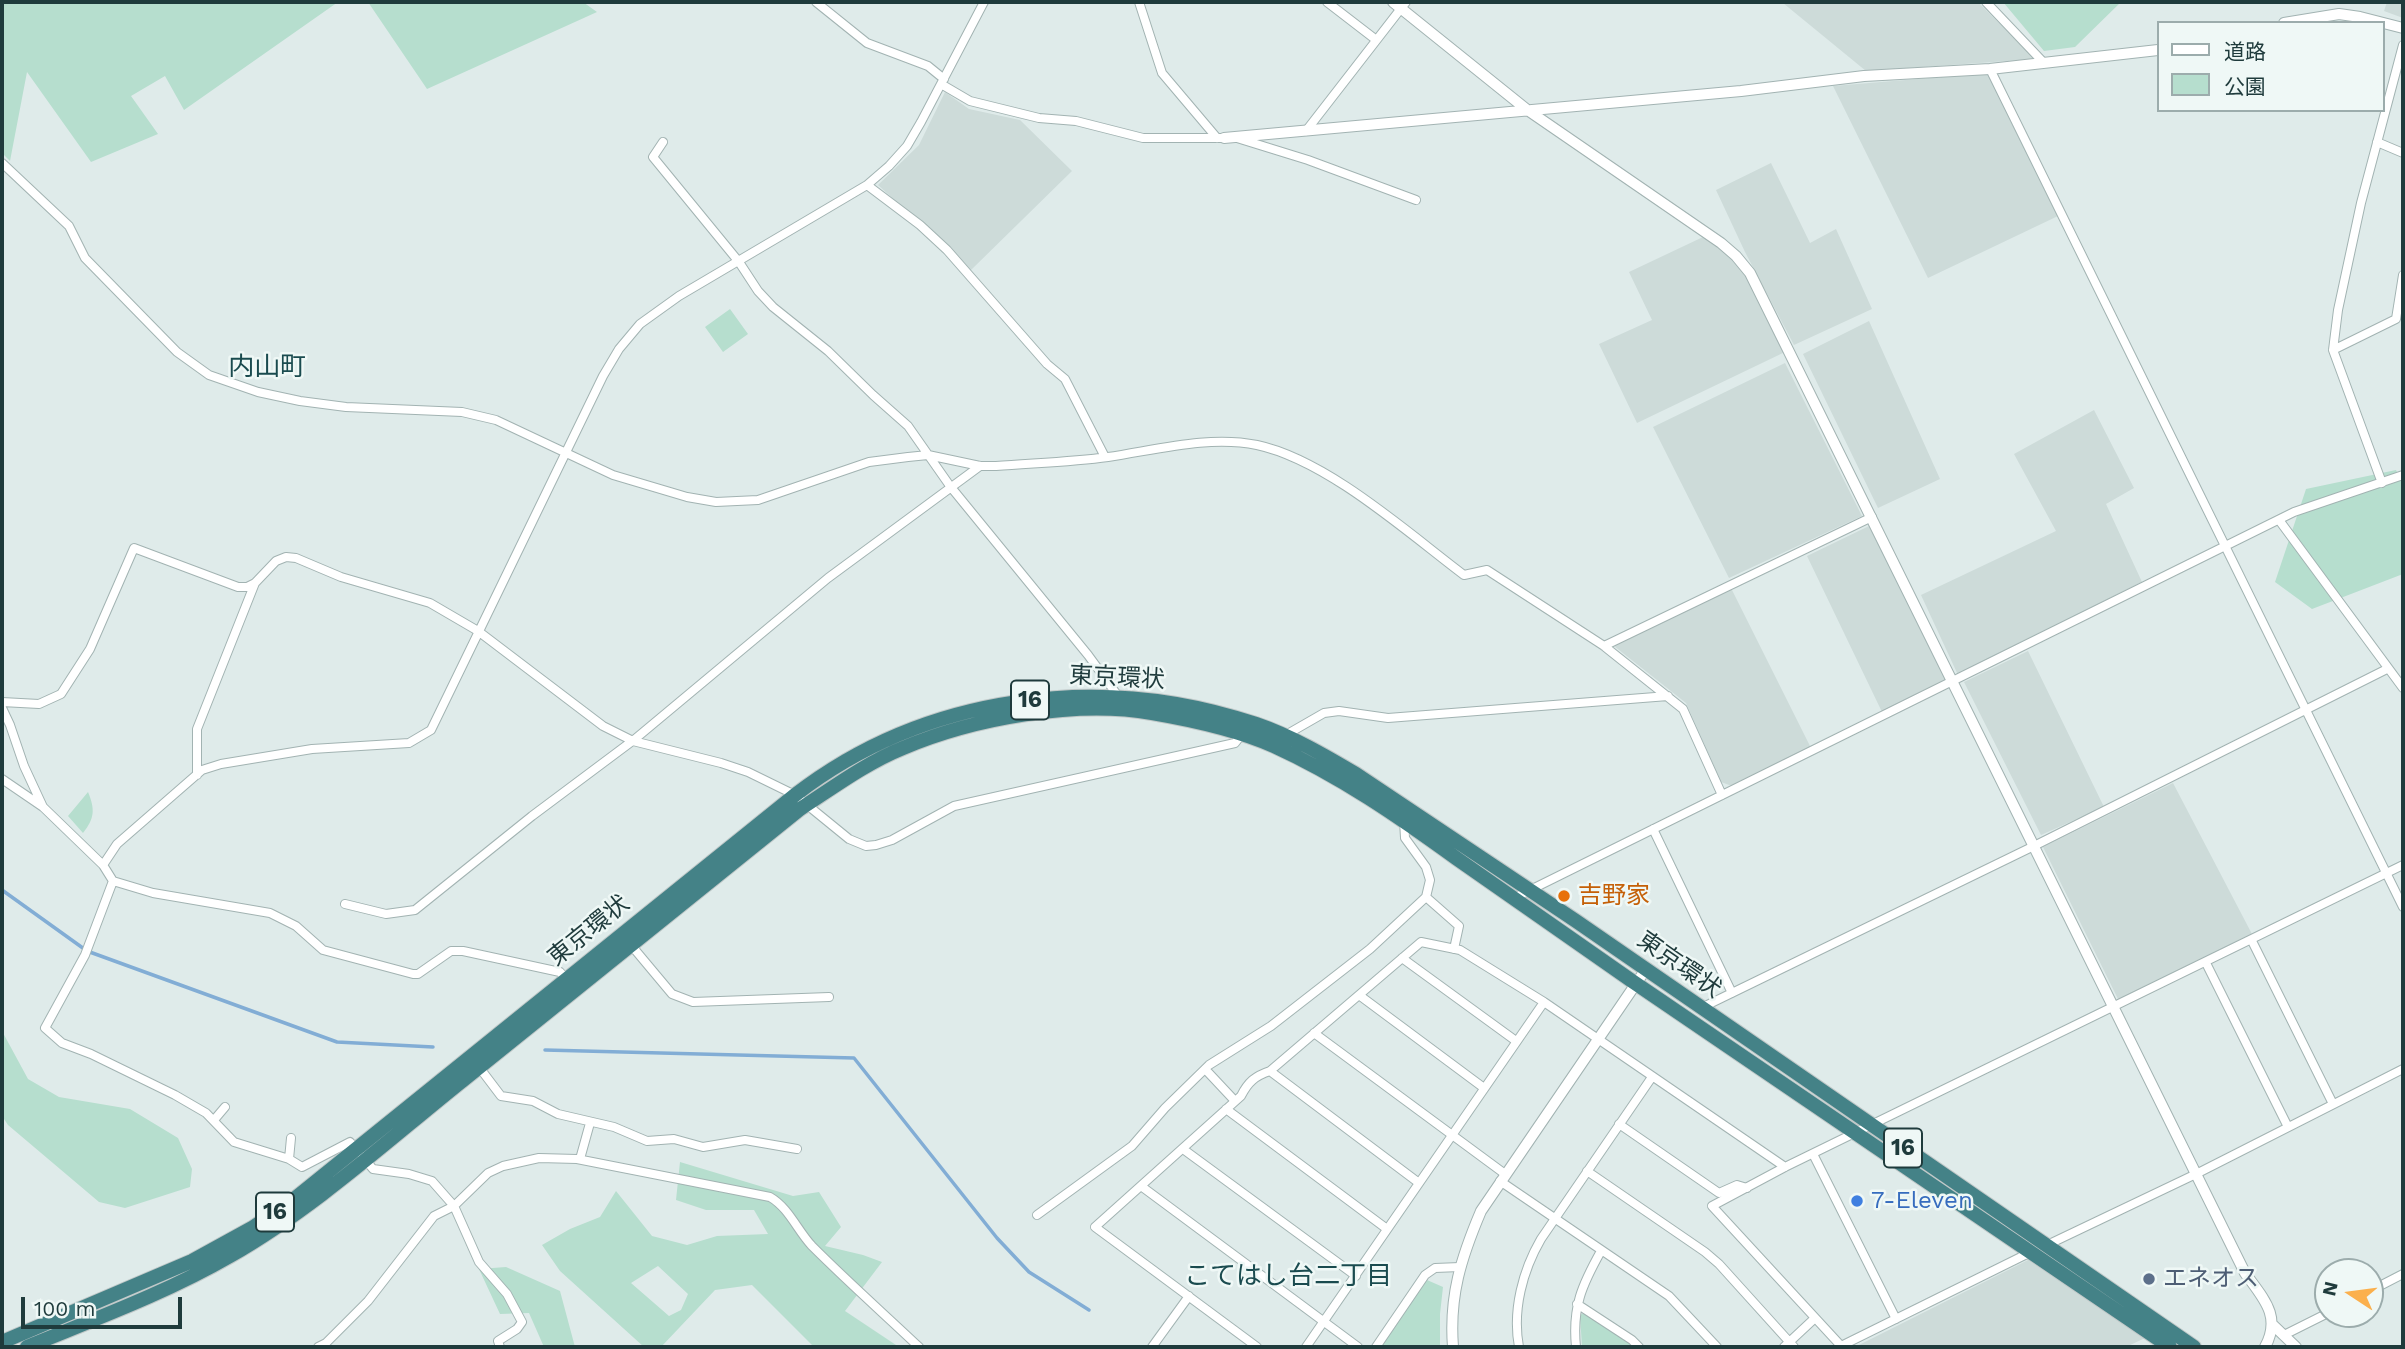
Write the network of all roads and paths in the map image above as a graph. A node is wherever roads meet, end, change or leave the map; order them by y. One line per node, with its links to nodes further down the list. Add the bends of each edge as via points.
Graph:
1 (816, 2): 16 (street, via 867,43 928,66)
2 (984, 2): 16 (street)
3 (1139, 2): 19 (street, via 1162,73)
4 (1327, 2): 11 (street)
5 (1986, 2): 14 (street)
6 (1400, 4): 11 (street); 17 (street)
7 (2296, 21): 8 (street, via 2339,14)
8 (2378, 21)
9 (2384, 23): 10 (street)
10 (2403, 28)
11 (1376, 40): 18 (street)
12 (2403, 45): 21 (street)
13 (2156, 50): 14 (street)
14 (2045, 63): 15 (street)
15 (1990, 69): 17 (street, via 1864,76); 38 (street)
16 (943, 82): 19 (street, via 970,101 1039,118 1076,121 1143,138); 24 (street, via 906,146)
17 (1526, 109): 18 (street); 36 (street, via 1736,256 1756,284)
18 (1306, 131): 19 (street)
19 (1225, 138): 25 (street, via 1308,160)
20 (663, 142): 26 (street, via 653,157)
21 (2377, 142): 22 (street); 28 (street)
22 (2403, 153)
23 (2, 163): 29 (street, via 69,226 85,258 177,352 209,375 300,401 462,412 496,420)
24 (867, 186): 26 (street); 31 (street, via 947,250 1046,364 1065,379)
25 (1416, 200)
26 (739, 262): 29 (street, via 640,324 603,376); 30 (street, via 773,307 908,426)
27 (2403, 275): 28 (street, via 2396,319)
28 (2333, 350): 34 (street)
29 (566, 453): 30 (street, via 613,475 716,502 758,500 869,462); 40 (street)
30 (928, 455): 32 (street); 35 (street)
31 (1105, 457): 32 (street); 41 (street, via 1198,443 1257,445 1283,453 1345,485 1464,575 1487,570)
32 (980, 466): 35 (street)
33 (2403, 475): 34 (street)
34 (2382, 483): 37 (street)
35 (950, 486): 45 (street); 52 (street, via 828,578)
36 (1872, 517): 41 (street); 43 (street)
37 (2279, 520): 38 (street); 42 (street)
38 (2225, 547): 43 (street); 49 (street)
39 (255, 583): 40 (street, via 276,561 296,558 341,577 430,603); 47 (street, via 238,587 134,548 90,649 61,694 39,704); 53 (street, via 197,729)
40 (478, 631): 52 (street, via 587,715); 53 (street, via 431,730 419,738 394,746 312,749 247,759)
41 (1604, 646): 46 (street)
42 (2387, 669): 44 (street); 49 (street)
43 (1953, 682): 55 (street); 60 (street)
44 (2403, 688)
45 (1118, 696): 51 (highway, 東京環状 / 16, via 1196,708); 56 (highway, 東京環状 / 16, via 1047,698 935,720 858,755)
46 (1668, 696): 51 (street, via 1388,718 1339,711 1324,713); 55 (street, via 1683,709)
47 (2, 702)
48 (2, 709): 57 (street)
49 (2305, 710): 60 (street); 63 (street)
50 (1242, 734): 56 (highway, 東京環状 / 16, via 1147,712 1048,712 1000,718 900,748); 56 (street, via 1235,743 954,806 876,845 849,839); 58 (highway, 東京環状 / 16, via 1344,781)
51 (1283, 736): 65 (highway, 東京環状 / 16, via 1356,774)
52 (633, 741): 56 (street, via 748,772); 68 (street, via 415,910 386,914)
53 (197, 775): 61 (street, via 117,844)
54 (2, 779): 57 (street)
55 (1722, 795): 59 (street)
56 (802, 800): 71 (highway, 東京環状 / 16); 76 (highway, 東京環状 / 16)
57 (43, 807): 61 (street)
58 (1404, 821): 66 (street, via 1405,838 1430,880); 67 (highway, 東京環状 / 16)
59 (1653, 829): 65 (street); 78 (street)
60 (2034, 846): 78 (street); 83 (street)
61 (103, 865): 64 (street)
62 (2403, 865): 63 (street)
63 (2387, 874): 69 (street); 70 (street)
64 (113, 881): 76 (street, via 153,893 270,913 296,926 323,950 413,974 451,951 463,951 560,972); 97 (street, via 87,951 45,1028 62,1044 175,1095)
65 (1528, 891): 67 (street); 75 (highway, 東京環状 / 16)
66 (1426, 897): 72 (street, via 1459,926); 88 (street, via 1370,949 1271,1026)
67 (1514, 898): 77 (highway, 東京環状 / 16)
68 (345, 904)
69 (2403, 907)
70 (2252, 941): 74 (street); 94 (street)
71 (631, 945): 76 (highway, 東京環状 / 16); 80 (street, via 672,994 693,1002)
72 (1454, 949): 73 (street, via 1421,942); 81 (street)
73 (1402, 958): 79 (street); 86 (street)
74 (2206, 963): 83 (street); 101 (street)
75 (1646, 970): 77 (street); 82 (highway, 東京環状 / 16)
76 (571, 984): 87 (highway, 東京環状 / 16); 108 (highway, 東京環状 / 16)
77 (1636, 984): 85 (street); 102 (highway, 東京環状 / 16)
78 (1732, 993): 82 (street)
79 (1359, 995): 84 (street); 92 (street)
80 (828, 996)
81 (1544, 1002): 85 (street); 86 (street)
82 (1701, 1008): 100 (highway, 東京環状 / 16)
83 (2114, 1008): 100 (street); 113 (street)
84 (1314, 1033): 90 (street); 103 (street)
85 (1598, 1040): 91 (street); 114 (street)
86 (1516, 1041): 92 (street)
87 (479, 1067): 98 (street, via 501,1096 533,1101); 108 (highway, 東京環状 / 16)
88 (1205, 1069): 93 (street); 119 (street, via 1132,1146)
89 (2403, 1069): 94 (street)
90 (1270, 1071): 93 (street, via 1247,1083); 115 (street)
91 (1652, 1077): 99 (street); 111 (street)
92 (1484, 1088): 103 (street)
93 (1235, 1101): 96 (street)
94 (2333, 1104): 101 (street)
95 (225, 1108): 97 (street)
96 (1226, 1109): 106 (street); 121 (street)
97 (214, 1120): 109 (street, via 234,1142)
98 (590, 1123): 105 (street, via 614,1126 647,1141 674,1139 704,1147 745,1140); 110 (street)
99 (1619, 1124): 112 (street); 117 (street, via 1719,1193 1737,1185)
100 (1871, 1126): 102 (street); 122 (highway, 東京環状 / 16)
101 (2288, 1127): 113 (street)
102 (1856, 1133): 107 (street); 124 (highway, 東京環状 / 16)
103 (1452, 1135): 114 (street); 115 (street)
104 (291, 1138): 109 (street)
105 (797, 1149)
106 (1183, 1149): 116 (street); 127 (street)
107 (1812, 1154): 111 (street); 132 (street)
108 (361, 1155): 109 (street, via 350,1142 302,1167); 118 (street, via 373,1169 428,1179); 137 (highway, 東京環状 / 16, via 192,1261); 139 (highway, 東京環状 / 16, via 279,1226 230,1256)
109 (289, 1159)
110 (580, 1159): 118 (street, via 539,1158 503,1166 488,1173); 142 (street, via 780,1202 810,1244)
111 (1785, 1167): 117 (street)
112 (1587, 1171): 120 (street); 138 (street, via 1719,1264)
113 (2196, 1174): 122 (street); 135 (street, via 2245,1273 2271,1312)
114 (1503, 1178): 120 (street); 125 (street, via 1481,1212)
115 (1419, 1183): 121 (street)
116 (1141, 1186): 129 (street, via 1095,1227); 134 (street)
117 (1747, 1188): 131 (street, via 1712,1206)
118 (453, 1206): 140 (street, via 434,1216 368,1301); 141 (street, via 479,1262 507,1294 522,1322 498,1342)
119 (1037, 1215)
120 (1555, 1218): 123 (street); 149 (street, via 1529,1261 1520,1296)
121 (1387, 1229): 127 (street)
122 (2045, 1246): 124 (street); 155 (highway, 東京環状 / 16)
123 (1601, 1251): 130 (street); 152 (street, via 1669,1296)
124 (2031, 1252): 132 (street); 154 (highway, 東京環状 / 16)
125 (1460, 1267): 147 (street, via 1435,1268 1425,1275); 148 (street, via 1453,1302)
126 (2403, 1274): 128 (street)
127 (1356, 1276): 134 (street)
128 (2384, 1284)
129 (1189, 1296): 143 (street); 144 (street)
130 (1577, 1304): 150 (street); 151 (street)
131 (1815, 1318): 138 (street); 153 (street)
132 (1896, 1319): 153 (street)
133 (2314, 1320): 136 (street)
134 (1324, 1322): 145 (street); 146 (street)
135 (2273, 1325): 136 (street); 156 (street)
136 (2284, 1335): 157 (street)
137 (2, 1342)
138 (1789, 1346)
139 (27, 1347)
140 (318, 1347)
141 (500, 1347)
142 (919, 1347)
143 (1154, 1347)
144 (1258, 1347)
145 (1306, 1347)
146 (1358, 1347)
147 (1376, 1347)
148 (1453, 1347)
149 (1519, 1347)
150 (1576, 1347)
151 (1639, 1347)
152 (1717, 1347)
153 (1842, 1347)
154 (2170, 1347)
155 (2194, 1347)
156 (2265, 1347)
157 (2296, 1347)

